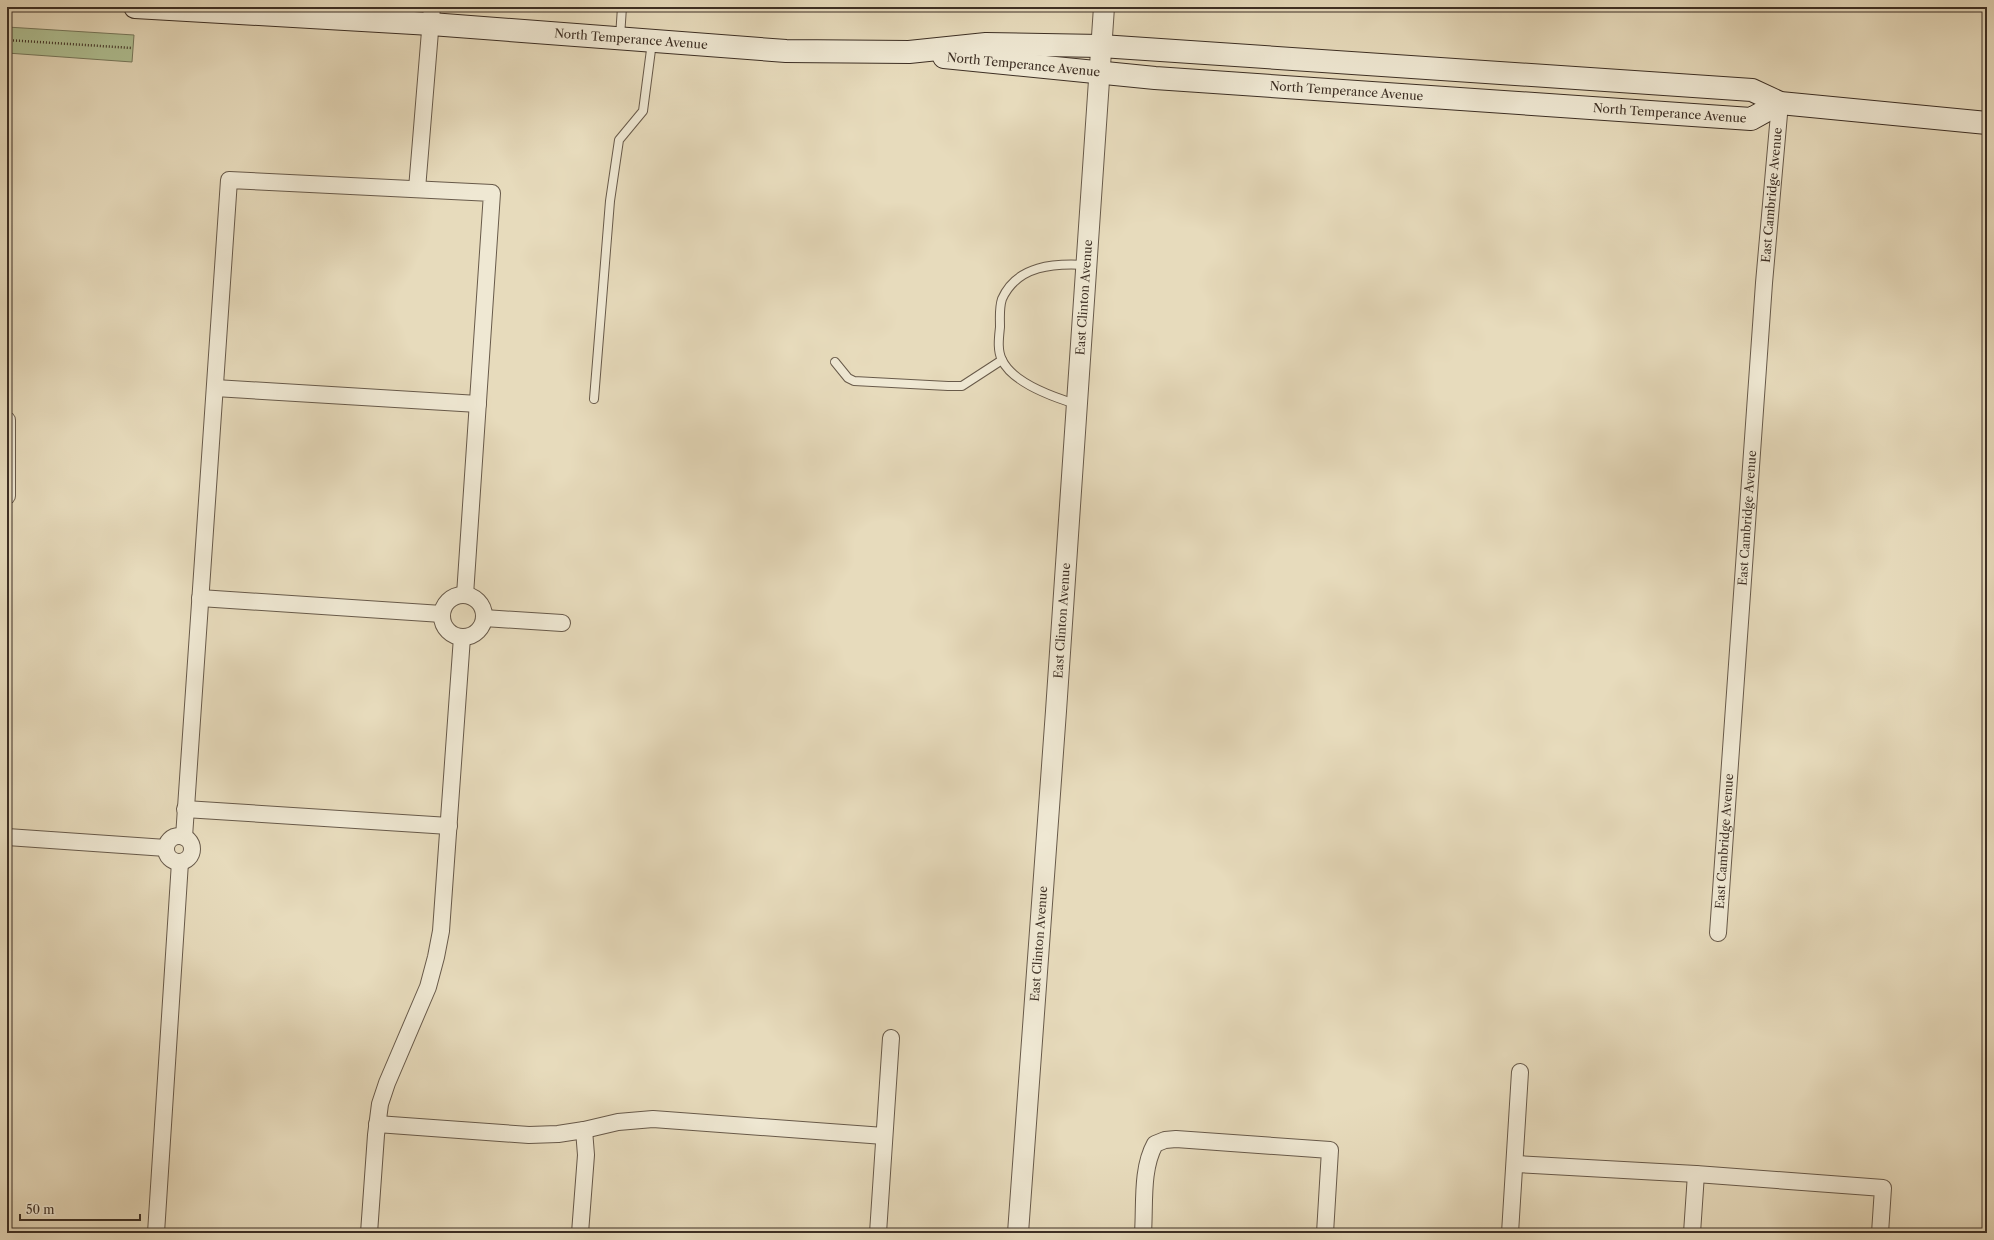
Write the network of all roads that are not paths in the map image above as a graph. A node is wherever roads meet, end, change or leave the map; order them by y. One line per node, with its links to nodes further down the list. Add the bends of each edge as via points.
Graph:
1 (135, 7): 6 (main road, North Temperance Avenue)
2 (287, 7): 6 (main road, North Temperance Avenue)
3 (622, 7): 7 (lane)
4 (1104, 7): 9 (street, East Clinton Avenue)
5 (432, 16): 6 (main road, North Temperance Avenue); 7 (main road, North Temperance Avenue); 14 (street)
6 (354, 19)
7 (620, 40): 8 (main road, North Temperance Avenue)
8 (652, 42): 10 (main road, North Temperance Avenue, via 786,51); 19 (lane, via 643,111 619,140 610,201)
9 (1101, 46): 10 (main road, North Temperance Avenue, via 986,44); 11 (street, East Clinton Avenue); 12 (main road, North Temperance Avenue, via 1752,90)
10 (909, 52): 11 (main road, North Temperance Avenue)
11 (1099, 73): 12 (main road, North Temperance Avenue, via 1751,120); 15 (street, East Clinton Avenue)
12 (1780, 103): 13 (main road, North Temperance Avenue); 36 (street, East Cambridge Avenue)
13 (1987, 123)
14 (417, 189): 18 (street, via 229,180); 20 (street, via 492,193)
15 (1086, 265): 16 (lane, via 1050,264 1024,275 1010,287 1000,307 999,351); 21 (street, East Clinton Avenue)
16 (1002, 360): 17 (lane, via 962,386 854,381 848,378); 21 (lane, via 1012,372 1038,390 1053,398)
17 (835, 362)
18 (215, 388): 20 (street); 25 (street)
19 (594, 399)
20 (478, 404): 24 (street)
21 (1077, 404): 48 (street, East Clinton Avenue)
22 (7, 420): 23 (street)
23 (7, 496)
24 (465, 595): 26 (street, via 459,595 447,602); 27 (street, via 477,600)
25 (200, 598): 26 (street); 30 (street)
26 (442, 614): 29 (street, via 445,627 455,636)
27 (484, 618): 28 (street); 29 (street, via 474,634)
28 (562, 623)
29 (462, 637): 31 (street)
30 (185, 809): 31 (street); 33 (street)
31 (449, 826): 39 (street, via 441,931 436,957 428,987 387,1083)
32 (7, 837): 34 (street)
33 (184, 837): 34 (street, via 171,839); 35 (street, via 190,842 192,851 188,859)
34 (166, 848): 35 (street, via 169,858)
35 (180, 862): 44 (street)
36 (1718, 933)
37 (891, 1038): 41 (street)
38 (1520, 1072): 42 (street)
39 (377, 1124): 40 (street, via 529,1134 558,1134); 45 (street)
40 (584, 1130): 41 (street, via 618,1122 653,1118); 46 (street, via 586,1155)
41 (884, 1136): 47 (street)
42 (1515, 1164): 43 (street); 51 (street)
43 (1696, 1174): 52 (street); 53 (street, via 1883,1188)
44 (156, 1233)
45 (369, 1233)
46 (580, 1233)
47 (878, 1233)
48 (1018, 1233)
49 (1143, 1233): 50 (street, via 1150,1153 1155,1144 1176,1139 1330,1150)
50 (1325, 1233)
51 (1510, 1233)
52 (1692, 1233)
53 (1880, 1233)

